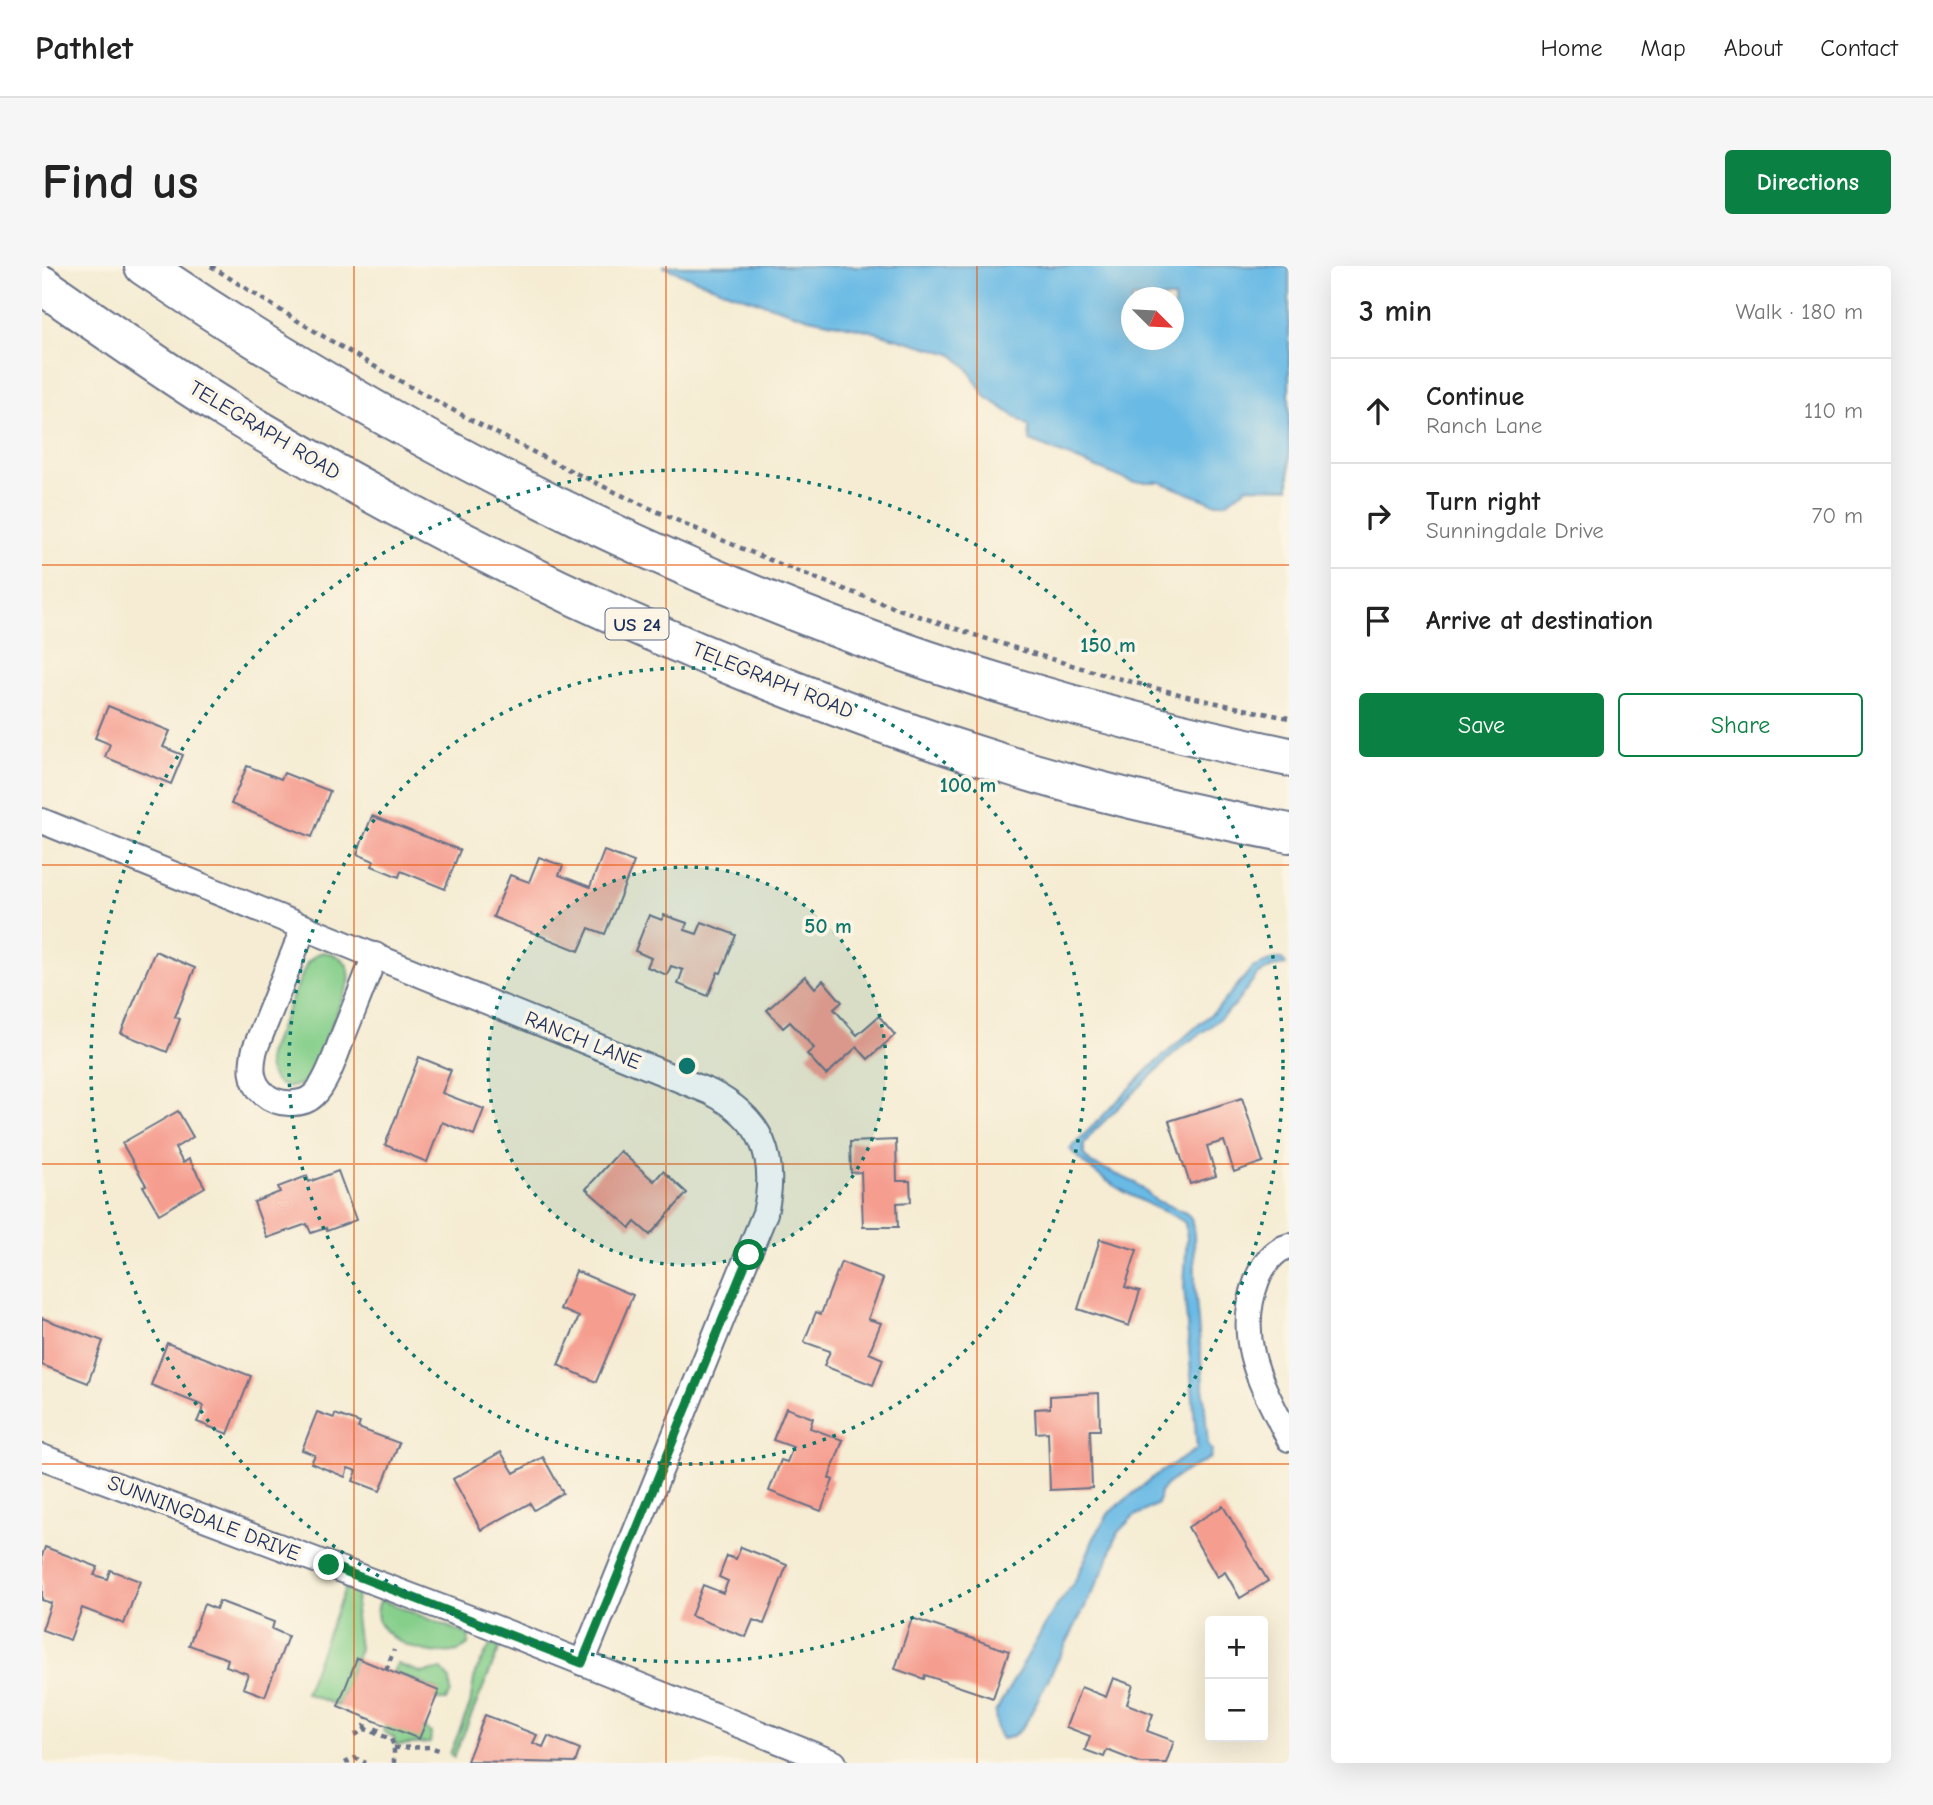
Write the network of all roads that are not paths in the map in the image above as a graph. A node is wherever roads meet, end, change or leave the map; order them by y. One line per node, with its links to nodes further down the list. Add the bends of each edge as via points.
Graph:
1 (144, 266): 3 (highway, via 400,425 668,558 834,627 1005,685 1123,719)
2 (42, 285): 5 (highway, TELEGRAPH ROAD / US 24, via 225,410 341,477 505,562 667,638 838,707 1012,767 1130,799)
3 (1289, 757)
4 (42, 821): 6 (street, RANCH LANE)
5 (1289, 833)
6 (304, 927): 7 (street, RANCH LANE); 7 (street, via 251,1066 254,1081 274,1102 295,1103 314,1096)
7 (376, 955): 11 (street, RANCH LANE, via 710,1092 731,1103 764,1142 770,1167 765,1213)
8 (1289, 1246): 9 (street, via 1261,1268 1250,1299 1248,1336 1256,1372)
9 (1289, 1439)
10 (42, 1457): 11 (street, SUNNINGDALE DRIVE)
11 (582, 1663): 12 (street, SUNNINGDALE DRIVE)
12 (834, 1763)

